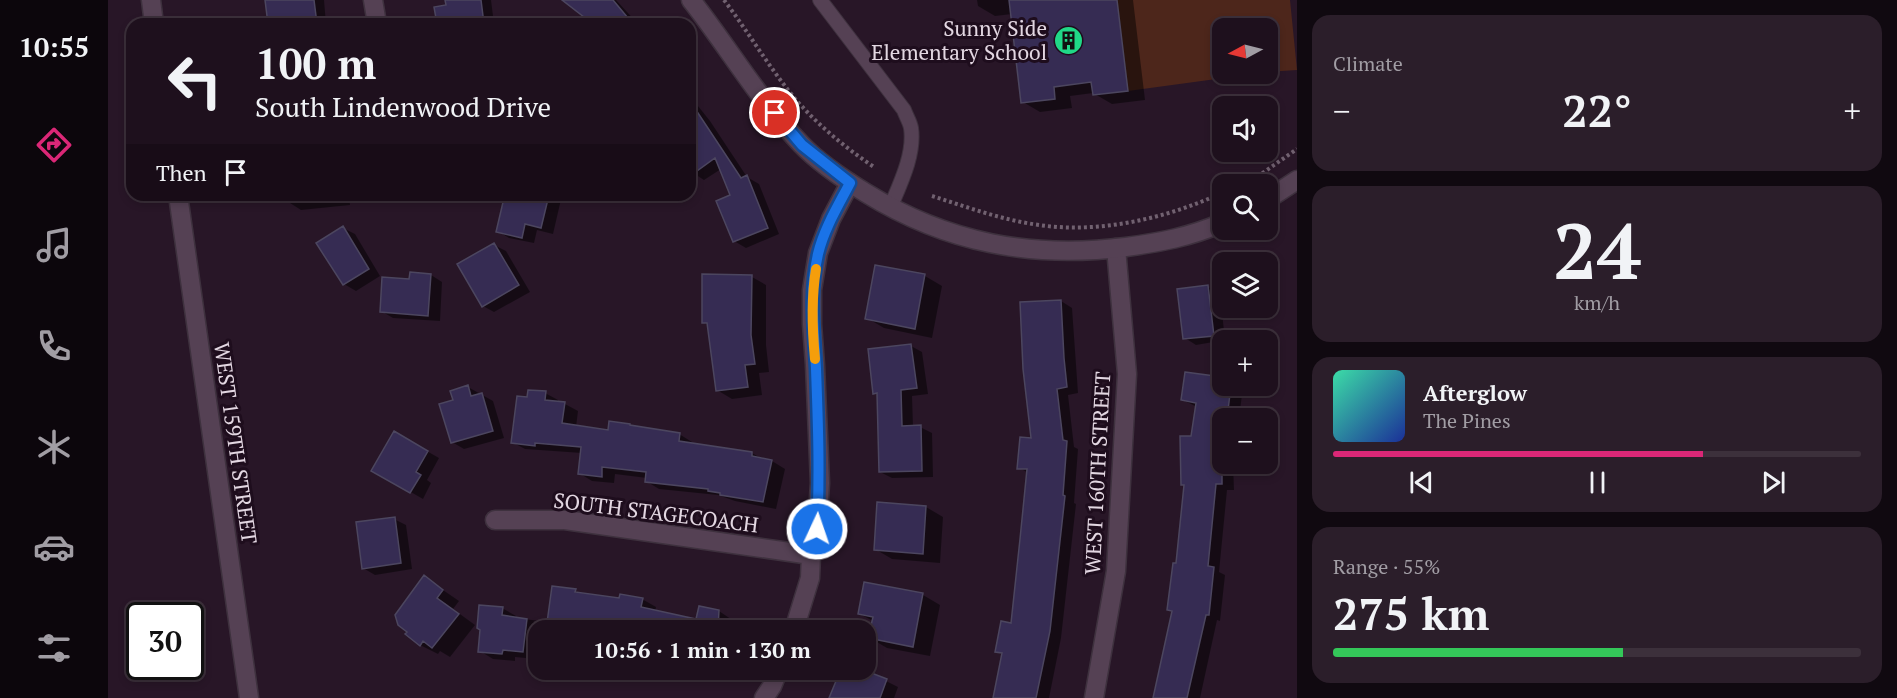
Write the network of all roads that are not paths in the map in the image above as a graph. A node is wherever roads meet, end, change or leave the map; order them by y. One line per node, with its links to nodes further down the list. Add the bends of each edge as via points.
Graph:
1 (151, 0): 5 (street)
2 (373, 0): 6 (street)
3 (691, 0): 8 (street, via 802,145)
4 (820, 0): 11 (lane, via 904,110 911,126 912,142)
5 (153, 18)
6 (376, 18)
7 (1297, 180): 9 (street)
8 (850, 183): 11 (street); 15 (street, via 818,253 812,290 820,483)
9 (1278, 192)
10 (179, 201): 18 (street, WEST 159TH STREET)
11 (890, 208): 13 (street, via 951,233 994,245 1063,252)
12 (1212, 227): 13 (street, via 1169,242)
13 (1116, 248): 20 (street, WEST 160TH STREET, via 1127,374 1116,571)
14 (495, 520): 15 (street, SOUTH STAGECOACH, via 565,520)
15 (811, 555): 16 (street, via 810,578)
16 (797, 620)
17 (774, 680): 19 (street)
18 (249, 698)
19 (764, 698)
20 (1094, 698)

